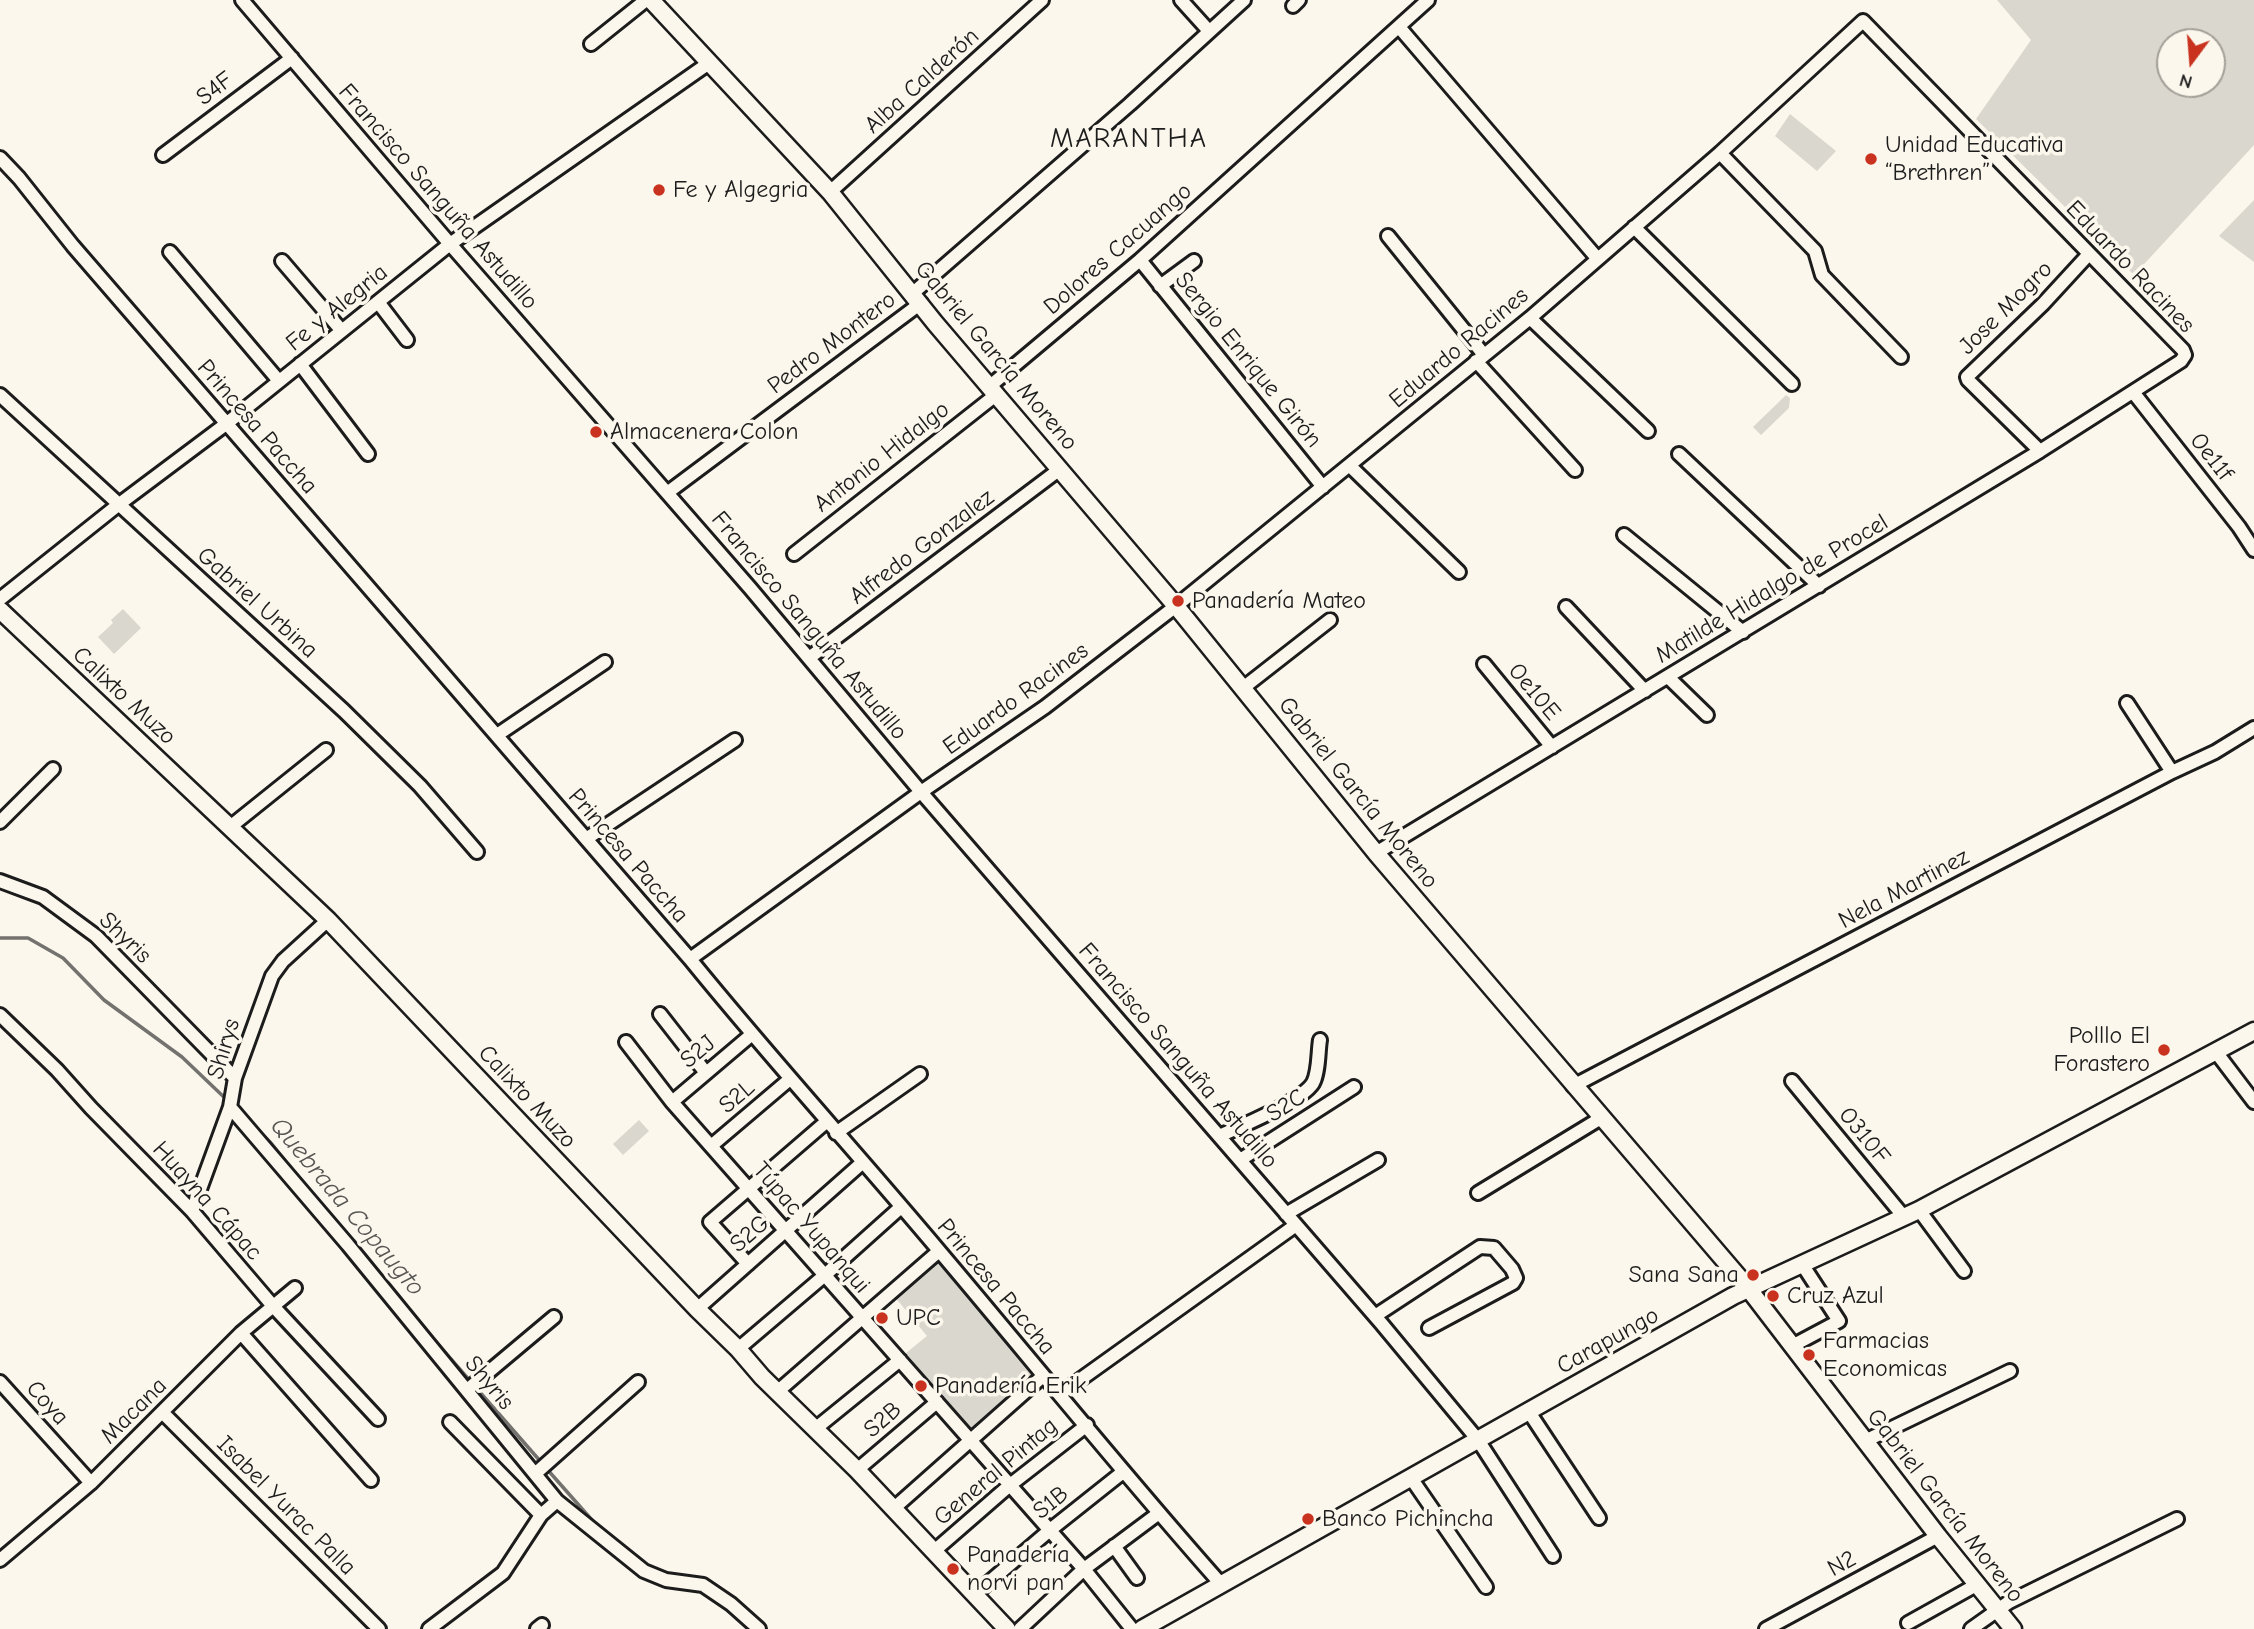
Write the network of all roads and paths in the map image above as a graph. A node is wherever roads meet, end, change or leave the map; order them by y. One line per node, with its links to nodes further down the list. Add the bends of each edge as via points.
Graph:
1 (242, 0): 10 (street, Francisco Sanguña Astudillo)
2 (648, 0): 9 (street); 11 (street, Gabriel García Moreno)
3 (1042, 0): 15 (street, Alba Calderón)
4 (1181, 0): 8 (street)
5 (1244, 0): 8 (street, Pedro Montero)
6 (1428, 0): 7 (street, Dolores Cacuango)
7 (1399, 27): 21 (street); 22 (street, Dolores Cacuango)
8 (1209, 32): 26 (street, Pedro Montero)
9 (591, 44)
10 (292, 58): 13 (street, S4F); 18 (street, Francisco Sanguña Astudillo)
11 (709, 63): 15 (street, Gabriel García Moreno); 18 (street, Fe y Alegria)
12 (1720, 153): 16 (street, Eduardo Racines); 20 (street, Eduardo Racines, via 1863,21); 33 (street, via 1815,251 1822,275)
13 (163, 155)
14 (0, 158): 40 (street, Princesa Paccha)
15 (830, 192): 26 (street, Gabriel García Moreno)
16 (1634, 228): 21 (street, Eduardo Racines); 36 (street)
17 (1388, 236): 32 (street)
18 (450, 244): 27 (street, Fe y Alegria); 49 (street, Francisco Sanguña Astudillo)
19 (170, 252): 35 (street)
20 (2089, 254): 31 (street, Eduardo Racines); 42 (street, Jose Mogro, via 1967,377)
21 (1597, 258): 28 (street, Eduardo Racines)
22 (1140, 260): 25 (street, Sergio Enrique Girón); 37 (street, Dolores Cacuango)
23 (282, 261): 29 (street)
24 (1194, 261): 25 (street)
25 (1160, 286): 48 (street, Sergio Enrique Girón)
26 (917, 298): 37 (street, Gabriel García Moreno); 49 (street, Pedro Montero)
27 (378, 302): 29 (street, Fe y Alegria); 30 (street)
28 (1530, 318): 32 (street, Eduardo Racines); 41 (street)
29 (342, 331): 34 (street, Fe y Alegria)
30 (407, 340)
31 (2185, 355): 38 (street, Matilde Hidalgo de Procel)
32 (1480, 358): 45 (street, Eduardo Racines); 47 (street)
33 (1901, 358)
34 (300, 364): 35 (street, Fe y Alegria); 43 (street)
35 (279, 381): 40 (street, Fe y Alegria)
36 (1791, 384)
37 (994, 390): 46 (street, Gabriel García Moreno); 53 (street, Antonio Hidalgo)
38 (2133, 392): 42 (street, Matilde Hidalgo de Procel); 52 (street, Oe11f)
39 (0, 395): 50 (street, Gabriel Urbina)
40 (226, 424): 50 (street, Fe y Alegria); 71 (street, Princesa Paccha)
41 (1648, 431)
42 (2040, 451): 55 (street, Matilde Hidalgo de Procel)
43 (368, 454)
44 (1679, 454): 55 (street)
45 (1350, 466): 48 (street, Eduardo Racines); 54 (street)
46 (1060, 469): 57 (street, Gabriel García Moreno); 62 (street, Alfredo Gonzalez)
47 (1575, 470)
48 (1323, 487): 57 (street, Eduardo Racines)
49 (667, 493): 62 (street, Francisco Sanguña Astudillo)
50 (118, 505): 56 (street, Fe y Alegria); 81 (street, Gabriel Urbina, via 344,711 420,786)
51 (1623, 536): 61 (street)
52 (2254, 550)
53 (794, 554)
54 (1459, 572)
55 (1819, 586): 61 (street, Matilde Hidalgo de Procel)
56 (0, 599)
57 (1176, 606): 66 (street, Gabriel García Moreno); 77 (street, Eduardo Racines, via 1045,707)
58 (1566, 607): 67 (street)
59 (0, 610): 79 (street, Calixto Muzo)
60 (1330, 620): 66 (street)
61 (1743, 632): 65 (street, Matilde Hidalgo de Procel)
62 (809, 658): 77 (street, Francisco Sanguña Astudillo)
63 (605, 662): 71 (street)
64 (1484, 664): 73 (street, Oe10E)
65 (1668, 677): 67 (street, Matilde Hidalgo de Procel); 69 (street)
66 (1243, 688): 82 (street, Gabriel García Moreno)
67 (1645, 691): 73 (street, Matilde Hidalgo de Procel)
68 (2127, 703): 76 (street)
69 (1707, 715)
70 (2254, 728): 76 (street, Nela Martinez)
71 (497, 735): 80 (street, Princesa Paccha)
72 (735, 740): 80 (street)
73 (1552, 747): 82 (street, Matilde Hidalgo de Procel)
74 (326, 750): 79 (street)
75 (53, 769): 78 (street)
76 (2172, 772): 98 (street, Nela Martinez)
77 (921, 792): 85 (street, Eduardo Racines); 106 (street, Francisco Sanguña Astudillo)
78 (0, 822)
79 (230, 827): 84 (street, Calixto Muzo)
80 (586, 839): 85 (street, Princesa Paccha)
81 (477, 852)
82 (1376, 852): 98 (street, Gabriel García Moreno)
83 (0, 881): 95 (street, Shyris, via 43,897 96,936)
84 (328, 920): 95 (street, Shirys, via 272,976); 128 (street, Calixto Muzo)
85 (690, 959): 89 (street, Princesa Paccha)
86 (660, 1014): 93 (street)
87 (0, 1015): 115 (street, Huayna Cápac)
88 (2254, 1031): 92 (street, Carapungo)
89 (751, 1035): 93 (street, S2J); 96 (street, Princesa Paccha)
90 (1320, 1040): 106 (street, via 1315,1080 1309,1088 1276,1110)
91 (626, 1042): 100 (street, Túpac Yupanqui)
92 (2216, 1052): 101 (street); 114 (street, Carapungo)
93 (706, 1073): 100 (street, S2J)
94 (920, 1074): 105 (street)
95 (235, 1078): 102 (street, Shirys)
96 (790, 1079): 104 (street, Princesa Paccha); 107 (street, S2L)
97 (1792, 1081): 117 (street, O310F)
98 (1573, 1086): 103 (street, Gabriel García Moreno)
99 (1354, 1087): 108 (street, S2C)
100 (672, 1102): 107 (street, Túpac Yupanqui)
101 (2254, 1102)
102 (230, 1107): 115 (street, Shirys); 141 (street, Shyris)
103 (1601, 1118): 112 (street); 126 (street, Gabriel García Moreno)
104 (826, 1122): 105 (street, Princesa Paccha); 111 (street)
105 (836, 1133): 110 (street, Princesa Paccha)
106 (1219, 1136): 108 (street, Francisco Sanguña Astudillo)
107 (711, 1146): 111 (street, Túpac Yupanqui)
108 (1240, 1160): 116 (street, Francisco Sanguña Astudillo)
109 (1378, 1160): 116 (street)
110 (863, 1162): 113 (street, Princesa Paccha); 119 (street, S2G)
111 (748, 1189): 119 (street, Túpac Yupanqui); 121 (street, via 710,1222)
112 (1478, 1193)
113 (901, 1207): 120 (street, Princesa Paccha); 124 (street)
114 (1919, 1210): 117 (street, Carapungo); 123 (street)
115 (192, 1211): 127 (street, Huayna Cápac)
116 (1286, 1214): 118 (street, Francisco Sanguña Astudillo)
117 (1904, 1217): 122 (street, Carapungo)
118 (1296, 1225): 129 (street, Francisco Sanguña Astudillo); 143 (street)
119 (786, 1230): 121 (street, S2G); 124 (street, Túpac Yupanqui)
120 (939, 1251): 131 (street); 138 (street, Princesa Paccha)
121 (748, 1264): 128 (street, S2G)
122 (1802, 1264): 126 (street, Carapungo); 134 (street, via 1839,1321)
123 (1964, 1271)
124 (825, 1275): 131 (street, Túpac Yupanqui); 135 (street)
125 (295, 1288): 127 (street, Macana)
126 (1748, 1288): 134 (street, Gabriel García Moreno); 145 (street, Carapungo)
127 (273, 1306): 133 (street, Macana); 147 (street, Huayna Cápac)
128 (697, 1309): 135 (street, Calixto Muzo)
129 (1375, 1316): 132 (street, via 1480,1247 1494,1248 1512,1269 1513,1283); 152 (street, Francisco Sanguña Astudillo)
130 (555, 1317): 141 (street)
131 (863, 1318): 136 (street, Túpac Yupanqui); 142 (street)
132 (1429, 1328)
133 (241, 1333): 146 (street, Macana); 158 (street)
134 (1792, 1346): 153 (street, Gabriel García Moreno)
135 (738, 1349): 142 (street, Calixto Muzo)
136 (900, 1360): 144 (street, Túpac Yupanqui); 150 (street)
137 (2010, 1371): 153 (street)
138 (1043, 1376): 143 (street, Princesa Paccha); 151 (street)
139 (0, 1382): 159 (street, Coya)
140 (638, 1382): 156 (street)
141 (467, 1390): 156 (street, Shyris)
142 (777, 1392): 150 (street, Calixto Muzo)
143 (1060, 1394): 149 (street, Princesa Paccha)
144 (937, 1402): 151 (street, Túpac Yupanqui); 154 (street, S2B)
145 (1529, 1412): 152 (street, Carapungo); 165 (street)
146 (163, 1413): 159 (street, Macana); 181 (street, Isabel Yurac Palla)
147 (378, 1419)
148 (450, 1422): 164 (street)
149 (1087, 1425): 155 (street, Princesa Paccha); 160 (street, General Pintag)
150 (815, 1429): 154 (street, Calixto Muzo)
151 (970, 1439): 160 (street, Túpac Yupanqui); 162 (street)
152 (1478, 1440): 157 (street, Carapungo); 171 (street, Francisco Sanguña Astudillo)
153 (1865, 1441): 168 (street, Gabriel García Moreno)
154 (857, 1470): 162 (street, Calixto Muzo)
155 (1123, 1472): 163 (street, Princesa Paccha); 167 (street, S1B)
156 (536, 1473): 161 (street, Shyris)
157 (1411, 1478): 175 (street, Carapungo); 177 (street)
158 (370, 1480)
159 (91, 1483): 172 (street, Macana)
160 (1010, 1485): 167 (street, Túpac Yupanqui); 170 (street, General Pintag)
161 (557, 1501): 164 (street); 183 (street, Shyris, via 644,1571 666,1580 703,1585)
162 (893, 1509): 170 (street, Calixto Muzo)
163 (1158, 1513): 169 (street); 175 (street, Princesa Paccha)
164 (541, 1515): 182 (street, via 503,1573)
165 (1599, 1518)
166 (2177, 1518): 179 (street)
167 (1050, 1530): 173 (street, Túpac Yupanqui); 178 (street, S1B)
168 (1938, 1536): 176 (street, Gabriel García Moreno); 188 (street, N2)
169 (1114, 1546): 173 (street); 174 (street)
170 (933, 1552): 178 (street, Calixto Muzo)
171 (1553, 1556)
172 (0, 1560)
173 (1084, 1569): 185 (street); 186 (street, Túpac Yupanqui)
174 (1137, 1578)
175 (1221, 1584): 187 (street, Carapungo)
176 (1978, 1584): 179 (street, Gabriel García Moreno); 180 (street)
177 (1486, 1587)
178 (974, 1595): 184 (street, Calixto Muzo)
179 (1997, 1610): 189 (street); 190 (street, Gabriel García Moreno)
180 (1909, 1623)
181 (379, 1629)
182 (429, 1629)
183 (759, 1629)
184 (1007, 1629)
185 (1020, 1629)
186 (1132, 1629)
187 (1142, 1629)
188 (1766, 1629)
189 (1971, 1629)
190 (2013, 1629)

